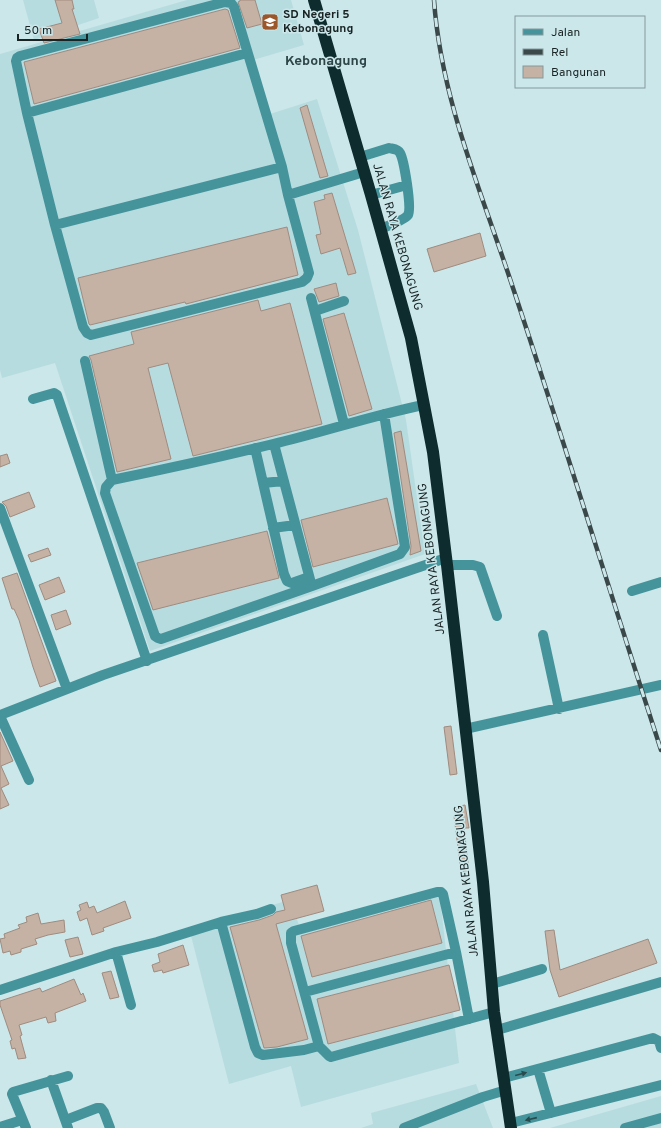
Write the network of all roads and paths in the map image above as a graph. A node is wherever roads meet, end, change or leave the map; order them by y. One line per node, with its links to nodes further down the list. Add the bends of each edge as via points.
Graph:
1 (314, 0): 4 (highway, JALAN RAYA KEBONAGUNG)
2 (247, 52): 3 (street); 3 (street, via 234,7 228,2 20,56 16,61); 5 (street)
3 (27, 113): 10 (street)
4 (360, 157): 6 (highway, JALAN RAYA KEBONAGUNG); 7 (street, via 389,148 397,150 400,153)
5 (282, 168): 8 (street); 10 (street)
6 (364, 172): 8 (street); 9 (highway, JALAN RAYA KEBONAGUNG)
7 (407, 185): 9 (street); 11 (street, via 408,216)
8 (288, 195): 10 (street, via 309,273 302,282 91,335 82,327)
9 (372, 196): 11 (highway, JALAN RAYA KEBONAGUNG)
10 (55, 225)
11 (381, 229): 17 (highway, JALAN RAYA KEBONAGUNG, via 411,338)
12 (311, 298): 14 (street)
13 (344, 301): 14 (street)
14 (314, 311): 19 (street)
15 (85, 361): 22 (street)
16 (34, 399): 34 (street, via 54,393 57,395)
17 (424, 405): 18 (street); 28 (highway, JALAN RAYA KEBONAGUNG, via 433,452)
18 (384, 414): 19 (street); 29 (street, via 405,548 400,554)
19 (344, 424): 20 (street)
20 (274, 444): 21 (street); 23 (street)
21 (254, 448): 22 (street, via 202,462); 24 (street)
22 (112, 480): 29 (street, via 106,487 105,494 155,636 158,638)
23 (284, 481): 24 (street); 26 (street)
24 (263, 483): 27 (street)
25 (0, 508): 36 (street)
26 (295, 525): 27 (street); 29 (street)
27 (273, 528): 29 (street, via 287,581)
28 (447, 561): 32 (street, via 480,567); 34 (street); 39 (highway, JALAN RAYA KEBONAGUNG)
29 (310, 582)
30 (661, 582): 31 (street)
31 (632, 591)
32 (498, 616)
33 (543, 635): 37 (street)
34 (147, 661): 36 (street)
35 (661, 685): 37 (street)
36 (67, 689): 38 (street)
37 (559, 709): 39 (street)
38 (0, 715): 40 (street)
39 (465, 729): 47 (highway, JALAN RAYA KEBONAGUNG)
40 (29, 780)
41 (271, 909): 42 (street)
42 (221, 922): 43 (street); 54 (street, via 254,1047 258,1053 269,1056)
43 (116, 952): 48 (street); 50 (street)
44 (456, 952): 49 (street); 49 (street, via 443,894 437,892 292,932 291,944); 52 (street)
45 (542, 969): 47 (street)
46 (661, 982): 53 (street)
47 (492, 984): 51 (highway, JALAN RAYA KEBONAGUNG)
48 (0, 990)
49 (305, 992): 54 (street)
50 (131, 1005)
51 (494, 1012): 52 (street); 53 (highway, JALAN RAYA KEBONAGUNG)
52 (468, 1019): 54 (street, via 331,1057)
53 (497, 1030): 59 (highway, JALAN RAYA KEBONAGUNG)
54 (319, 1046)
55 (661, 1048): 56 (street, via 658,1041 653,1038)
56 (538, 1069): 59 (street, one-way to 56); 61 (street)
57 (68, 1076): 58 (street)
58 (51, 1080): 63 (street, via 13,1092); 64 (street)
59 (505, 1084): 65 (highway, JALAN RAYA KEBONAGUNG); 68 (street, via 483,1097)
60 (661, 1085): 61 (street)
61 (551, 1113): 65 (street, one-way to 65)
62 (661, 1118): 69 (street)
63 (24, 1124): 66 (street)
64 (67, 1124): 67 (street, via 101,1108)
65 (511, 1126)
66 (0, 1127)
67 (110, 1128)
68 (404, 1128)
69 (624, 1128)

